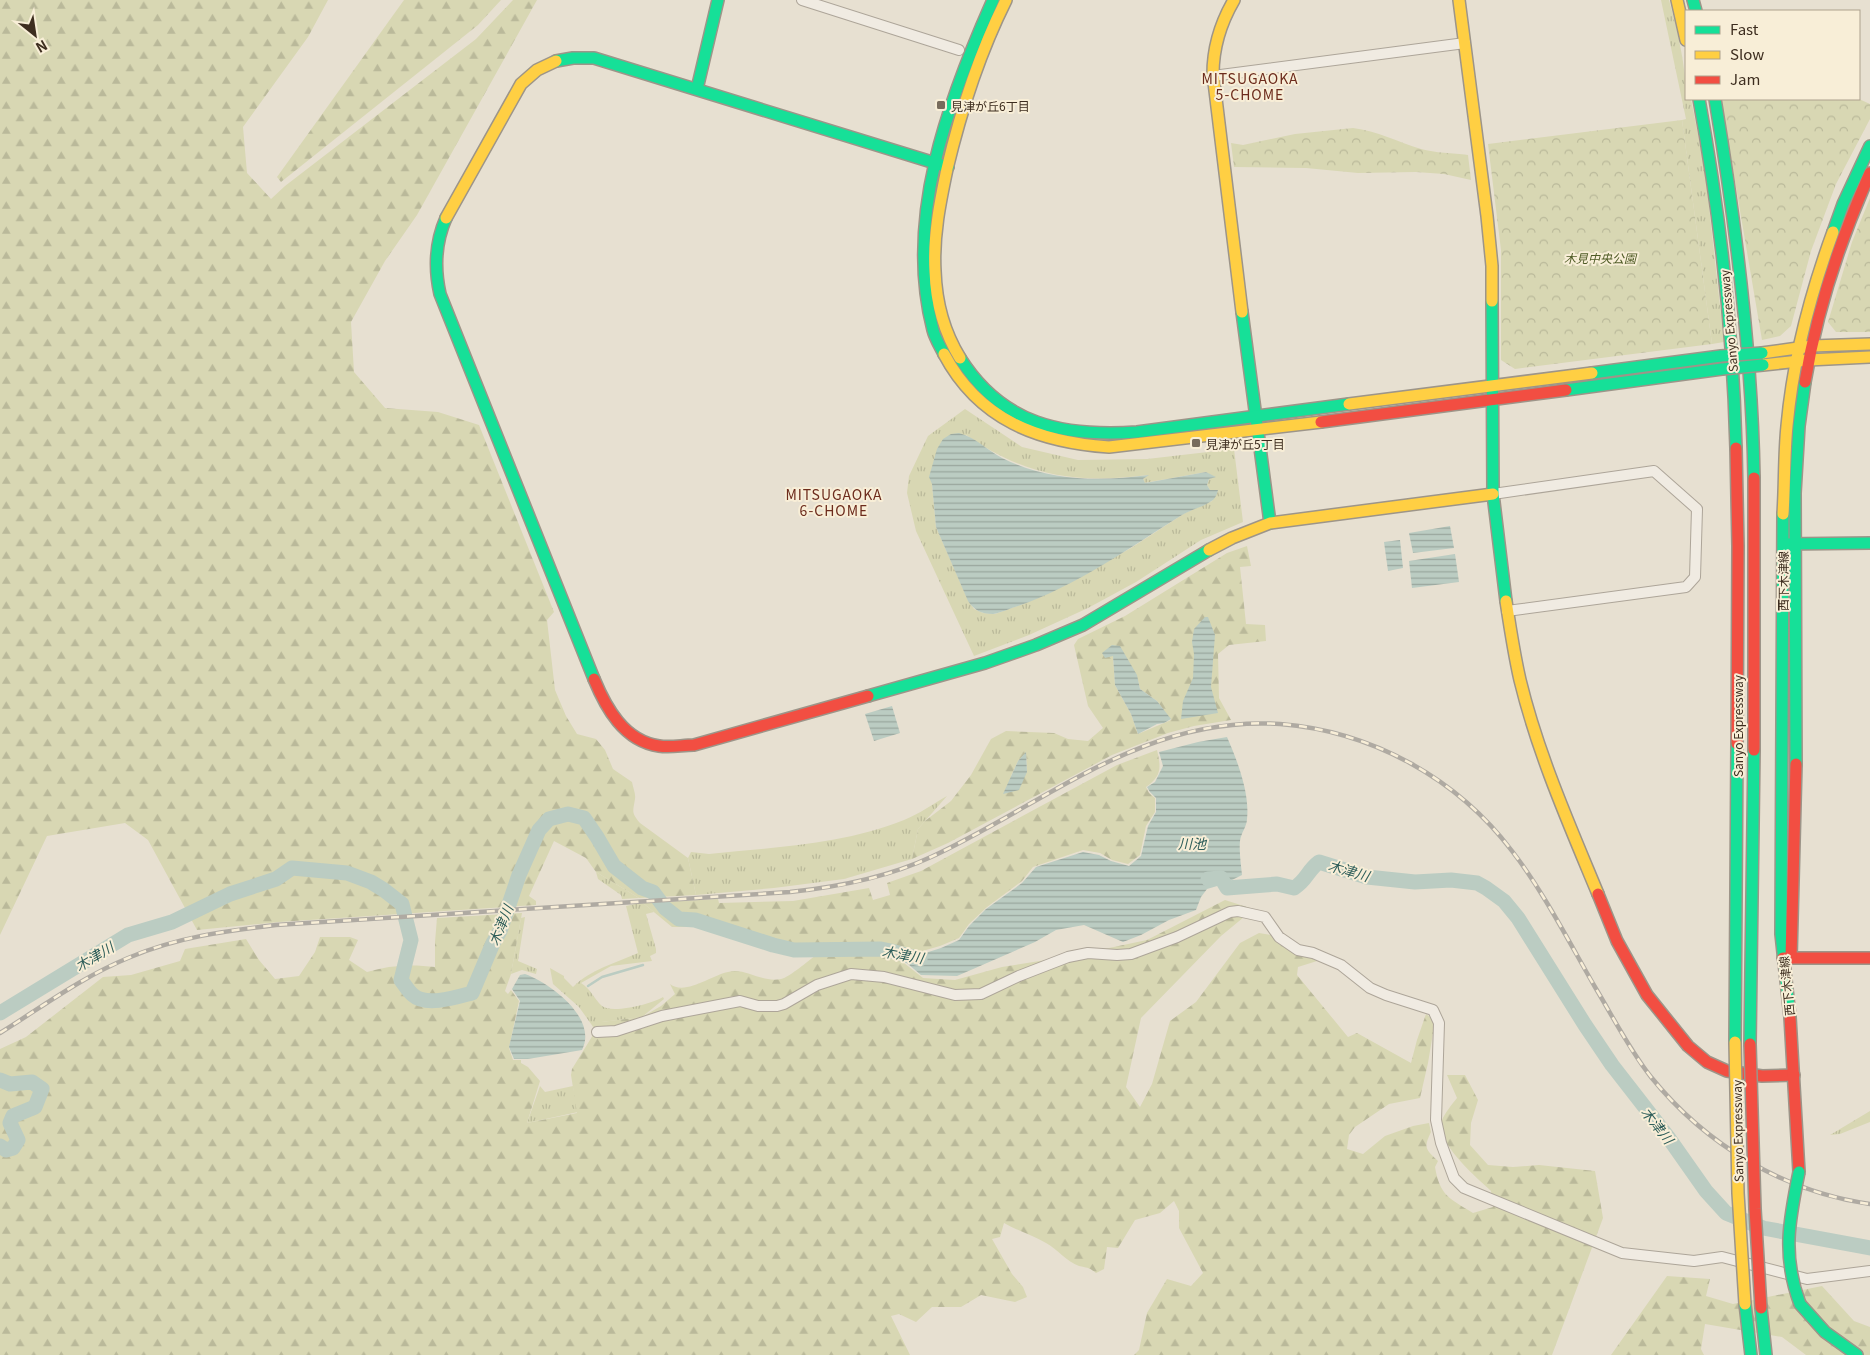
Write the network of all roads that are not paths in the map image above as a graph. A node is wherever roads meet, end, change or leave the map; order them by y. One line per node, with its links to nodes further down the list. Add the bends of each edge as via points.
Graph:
1 (718, 0): 12 (main road)
2 (802, 0): 10 (street)
3 (993, 0): 16 (main road, via 968,56)
4 (1006, 0): 17 (main road, via 978,59)
5 (1234, 0): 11 (main road, via 1216,37)
6 (1459, 0): 9 (main road)
7 (1677, 0): 8 (main road)
8 (1685, 36)
9 (1465, 43): 11 (street); 25 (main road, via 1492,266)
10 (959, 50)
11 (1213, 76): 27 (main road)
12 (697, 89): 16 (main road); 30 (main road, via 594,58 577,56 559,59 531,73 513,96 450,208 436,246 440,294 602,699 617,723 632,735 648,744 668,748 694,745 985,663 1083,625 1198,556)
13 (1698, 100): 39 (main road, Sanyo Expressway, bridge, via 1713,176 1735,405 1738,546 1735,1042 1738,1193)
14 (1715, 100): 40 (main road, Sanyo Expressway, bridge, via 1729,178 1751,404 1754,822 1750,1044 1754,1198)
15 (1870, 146): 21 (main road, 西下木津線, via 1843,204 1824,257)
16 (934, 163): 17 (main road); 28 (main road, via 923,237 923,270 933,331 958,377 974,396 1022,429 1080,445 1109,447)
17 (948, 167): 27 (main road, via 936,239 935,271 940,311 955,350 969,372 1003,406 1054,428 1081,433 1137,432)
18 (1870, 173): 20 (main road, 西下木津線, via 1835,260)
19 (1870, 344): 20 (main road)
20 (1812, 346): 21 (main road); 23 (main road, 西下木津線)
21 (1799, 347): 24 (main road, 西下木津線); 25 (main road, bridge)
22 (1870, 357): 23 (main road)
23 (1808, 360): 24 (main road); 32 (main road, 西下木津線)
24 (1796, 362): 26 (main road, bridge); 32 (main road, 西下木津線, via 1787,426)
25 (1492, 385): 26 (main road); 27 (main road)
26 (1491, 400): 28 (main road); 29 (main road)
27 (1255, 416): 28 (main road)
28 (1257, 430): 30 (main road)
29 (1492, 494): 30 (main road); 33 (main road); 33 (street, via 1654,471 1697,509 1695,577 1686,587)
30 (1270, 523)
31 (1870, 543): 32 (main road)
32 (1788, 544): 35 (main road, 西下木津線, via 1797,694)
33 (1507, 611): 37 (main road, via 1520,680 1563,810 1616,940 1647,994 1688,1046 1707,1062 1727,1071 1762,1076)
34 (1870, 958): 35 (main road)
35 (1787, 959): 37 (main road, 西下木津線)
36 (596, 1032): 38 (street, via 616,1031 662,1016 740,1001 758,1006 777,1006 851,974 884,977 955,995 981,994 1068,957 1131,954 1238,911 1265,917 1278,936 1298,950 1313,952 1341,965 1370,988 1433,1010 1439,1023 1436,1120 1454,1178 1464,1188 1622,1253 1694,1261 1722,1257 1807,1279)
37 (1794, 1074): 41 (main road, 西下木津線, bridge, via 1799,1172 1787,1259 1792,1285 1800,1304 1814,1323)
38 (1870, 1271)
39 (1751, 1355)
40 (1766, 1355)
41 (1857, 1355)

